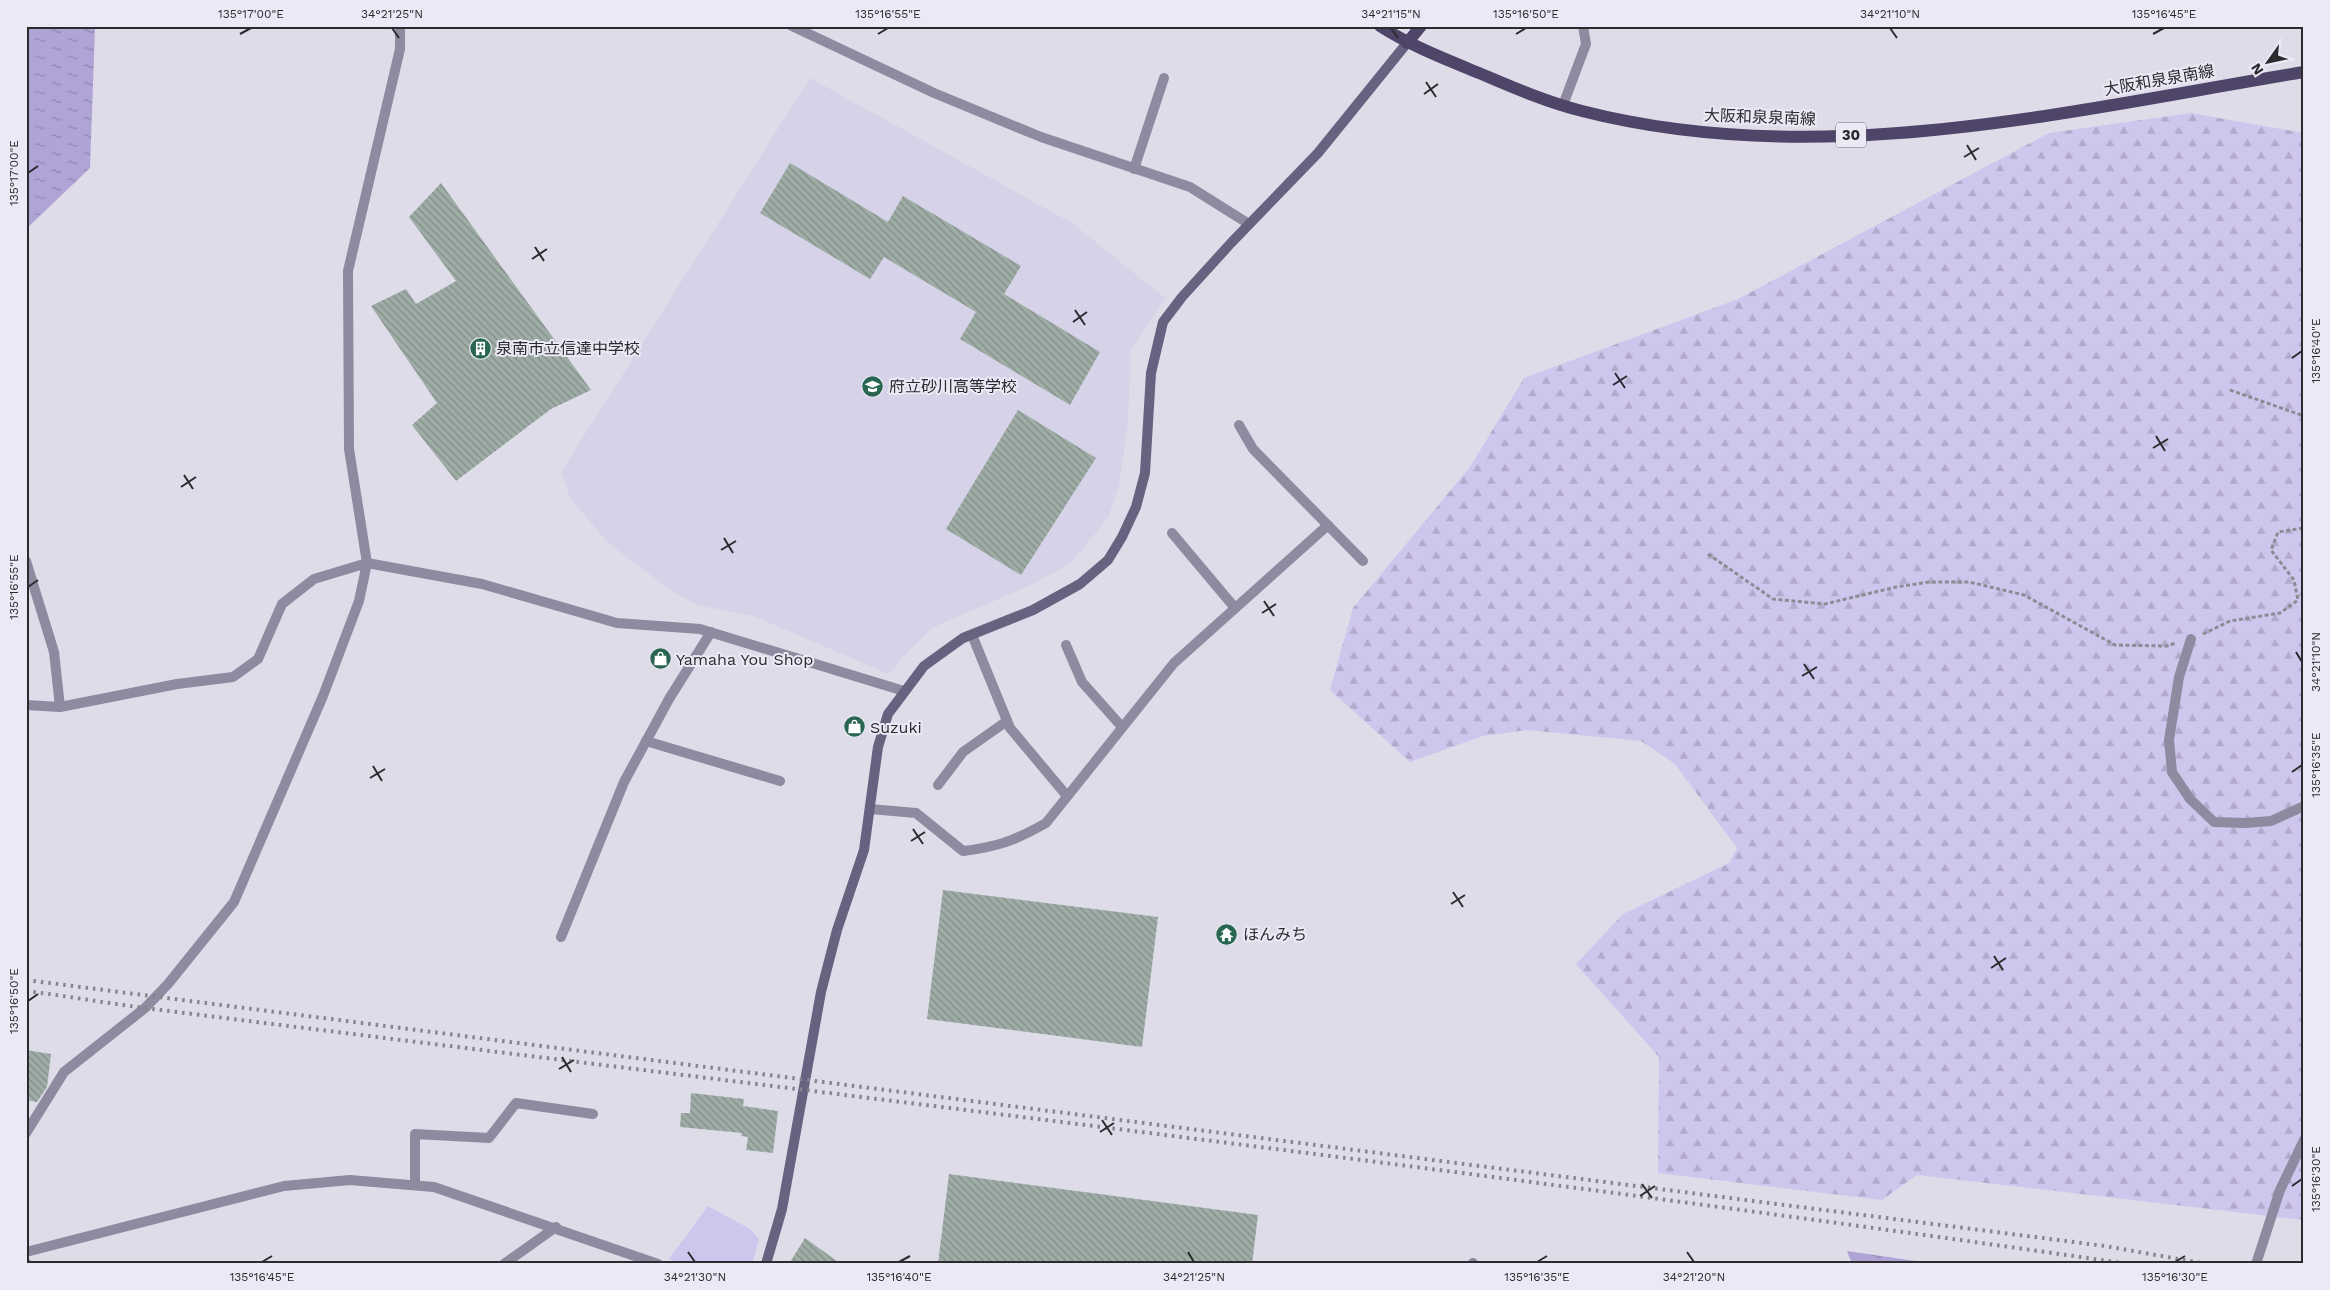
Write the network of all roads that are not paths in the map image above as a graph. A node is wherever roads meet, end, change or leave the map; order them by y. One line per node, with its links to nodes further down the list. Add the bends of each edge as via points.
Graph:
1 (400, 26): 17 (street, via 400,49 348,271 350,449)
2 (792, 26): 10 (street, via 934,93 1041,138)
3 (1380, 26): 6 (main road, 大阪和泉泉南線 / 30)
4 (1421, 26): 6 (main road)
5 (1583, 26): 9 (street, via 1586,44)
6 (1407, 43): 9 (main road, 大阪和泉泉南線 / 30); 11 (street, via 1318,153)
7 (2304, 72): 9 (main road, 大阪和泉泉南線 / 30, via 2041,117 1883,135 1730,134 1654,125)
8 (1164, 78): 10 (street)
9 (1563, 105)
10 (1134, 169): 11 (street, via 1190,187)
11 (1249, 224): 22 (street, via 1163,322 1151,373 1145,473 1136,507 1108,560 1080,584 1033,610)
12 (1239, 425): 13 (street, via 1253,449)
13 (1328, 525): 16 (street); 20 (street)
14 (1172, 533): 20 (street)
15 (26, 561): 18 (street)
16 (1363, 561)
17 (367, 563): 21 (street, via 482,584 617,623); 27 (street, via 314,579 282,604 258,659 233,677 177,684); 38 (street, via 358,601 323,696 234,902 145,1008 64,1072)
18 (38, 605): 19 (street); 27 (street, via 54,652)
19 (26, 606)
20 (1236, 608): 29 (street, via 1174,663)
21 (711, 632): 25 (street); 30 (street)
22 (972, 635): 25 (street, via 924,666); 28 (street)
23 (2191, 638): 34 (street, via 2179,677 2169,740 2172,772 2190,799 2214,822 2271,821)
24 (1066, 645): 29 (street, via 1082,682)
25 (904, 690): 35 (street, via 888,714 878,747)
26 (26, 705): 27 (street)
27 (60, 707)
28 (1007, 721): 32 (street, via 963,752); 33 (street)
29 (1122, 727): 33 (street)
30 (646, 741): 31 (street); 36 (street, via 624,782)
31 (780, 782)
32 (938, 785)
33 (1067, 796): 35 (street, via 1046,823 1018,840 963,851 916,813)
34 (2304, 806)
35 (870, 810): 45 (street, via 864,850 837,930 821,992 782,1209)
36 (561, 937)
37 (593, 1114): 40 (street, via 516,1103 489,1138 416,1134)
38 (26, 1133)
39 (2304, 1140): 46 (street, via 2280,1190)
40 (415, 1184): 41 (street, via 434,1187); 42 (street, via 350,1180 284,1186)
41 (556, 1227): 43 (street); 44 (street)
42 (26, 1252)
43 (504, 1264)
44 (658, 1264)
45 (766, 1264)
46 (2256, 1264)

